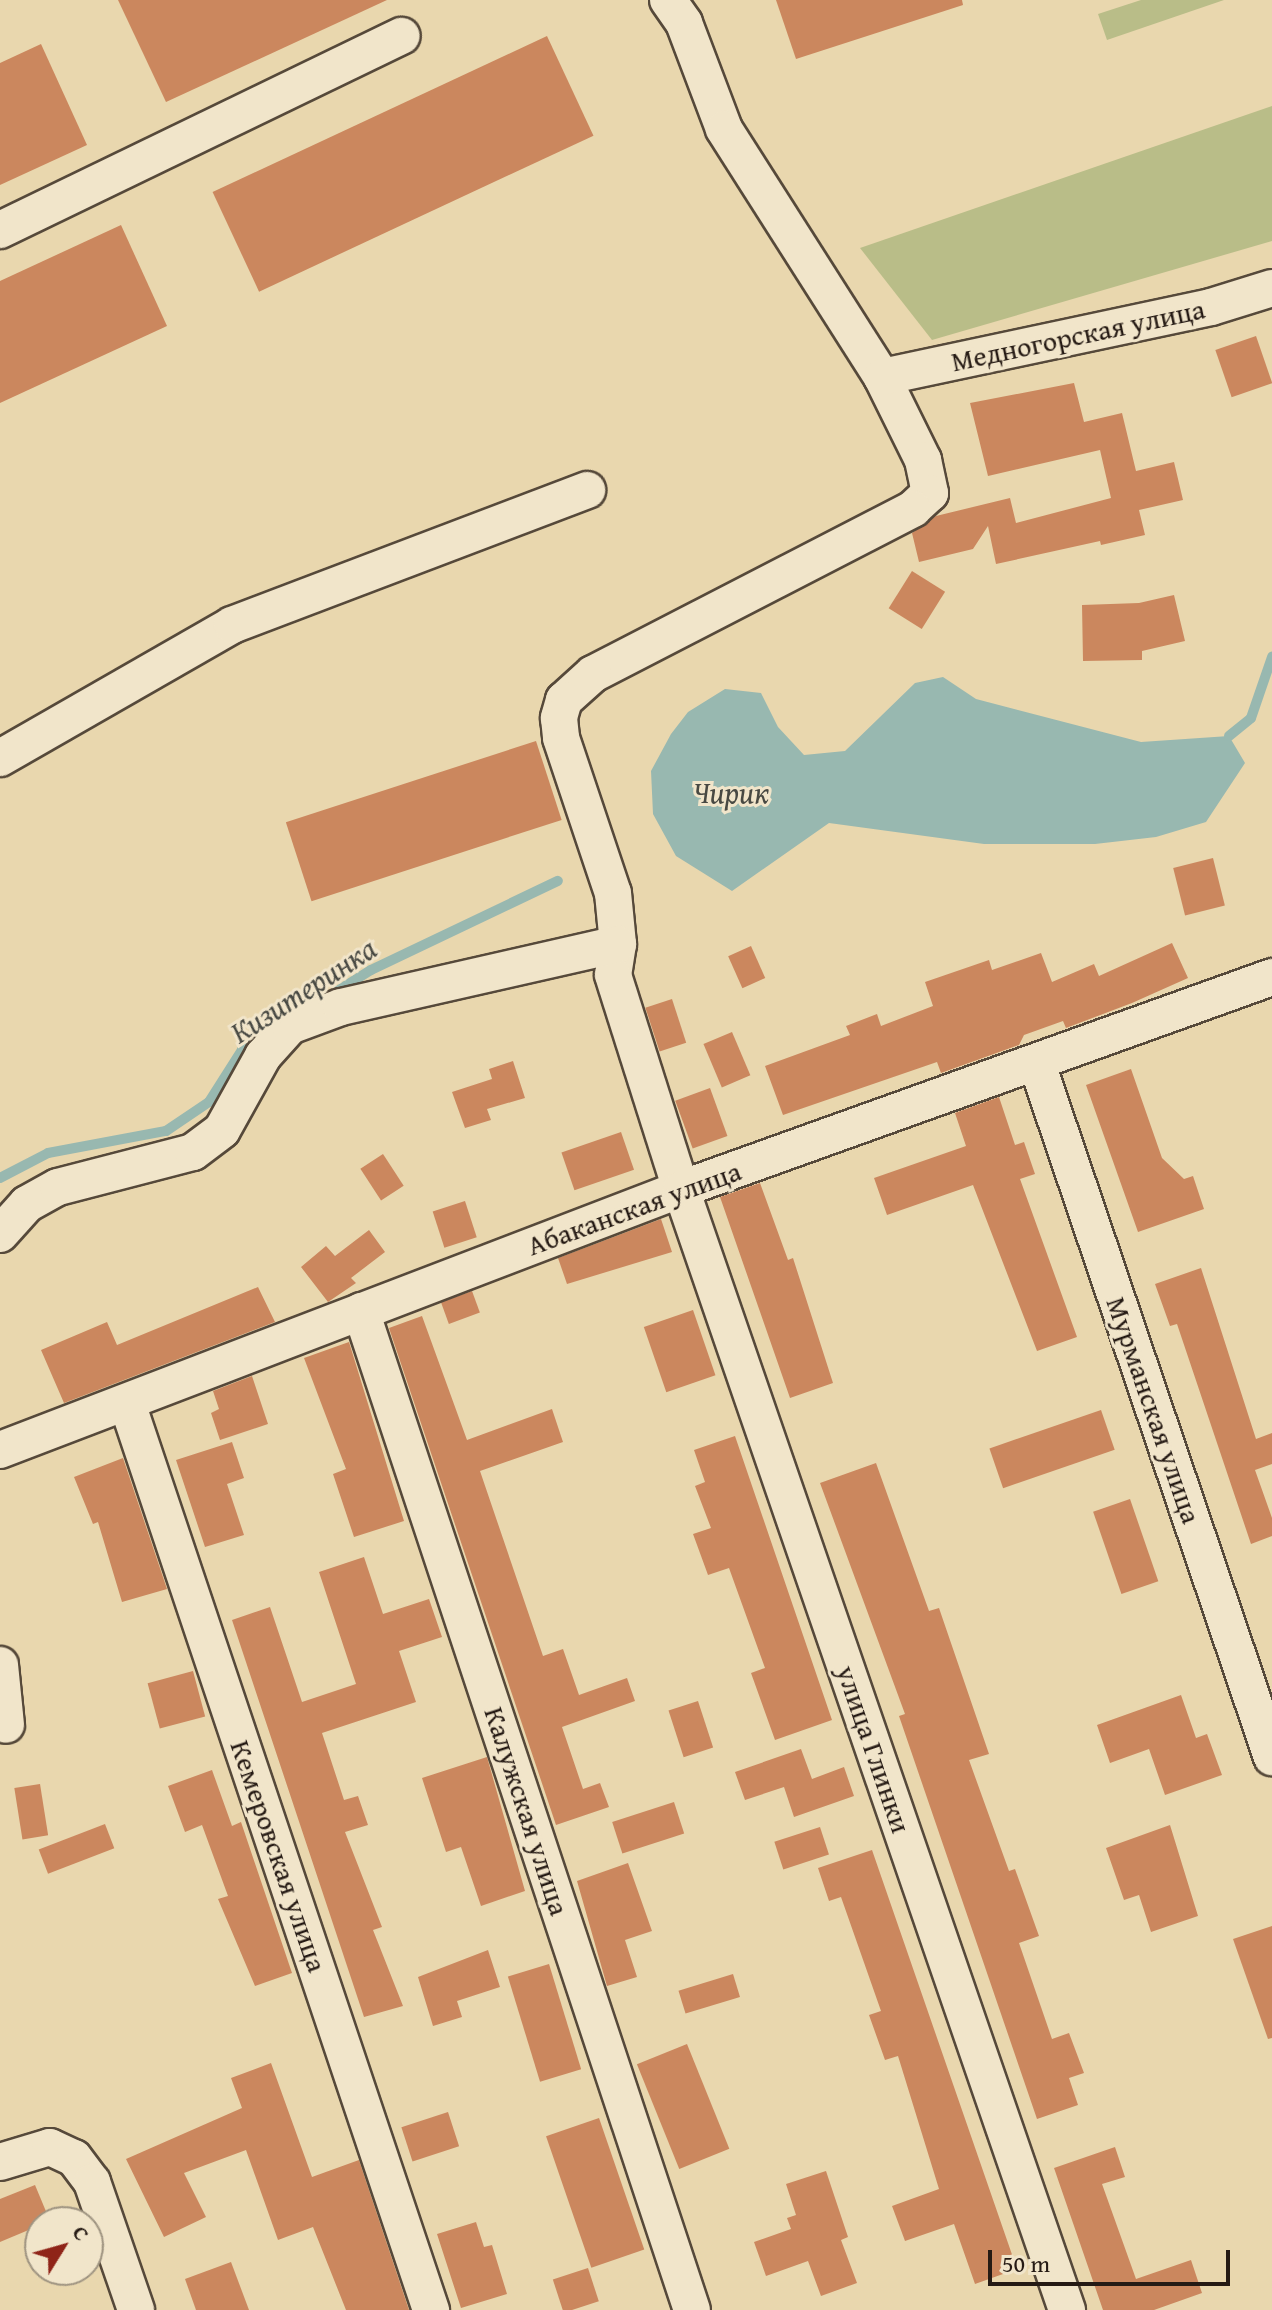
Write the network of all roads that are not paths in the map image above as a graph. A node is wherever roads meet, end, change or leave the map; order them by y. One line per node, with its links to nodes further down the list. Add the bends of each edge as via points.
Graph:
1 (668, 0): 5 (street, via 684,23 724,129)
2 (402, 36): 3 (street)
3 (0, 230)
4 (1272, 288): 5 (street, Медногорская улица, via 1211,307)
5 (882, 377): 8 (street, улица Глинки, via 923,460 930,493 913,509 593,674 564,700 561,738 613,893)
6 (587, 490): 7 (street, via 232,625)
7 (0, 758)
8 (618, 944): 11 (street, улица Глинки, via 613,975); 12 (street, via 341,1007 290,1026 263,1056 222,1130 193,1152 58,1187 27,1204)
9 (1272, 977): 10 (street, Абаканская улица)
10 (1037, 1064): 11 (street, Абаканская улица); 18 (street, Мурманская улица)
11 (681, 1189): 13 (street, Абаканская улица); 23 (street, улица Глинки)
12 (0, 1234)
13 (361, 1311): 14 (street, Абаканская улица); 22 (street, Калужская улица)
14 (127, 1403): 15 (street, Абаканская улица); 21 (street, Кемеровская улица)
15 (0, 1450)
16 (0, 1665): 17 (street)
17 (6, 1725)
18 (1272, 1757)
19 (0, 2162): 20 (street, via 50,2147 74,2158 92,2182)
20 (136, 2310)
21 (431, 2310)
22 (692, 2310)
23 (1067, 2310)

